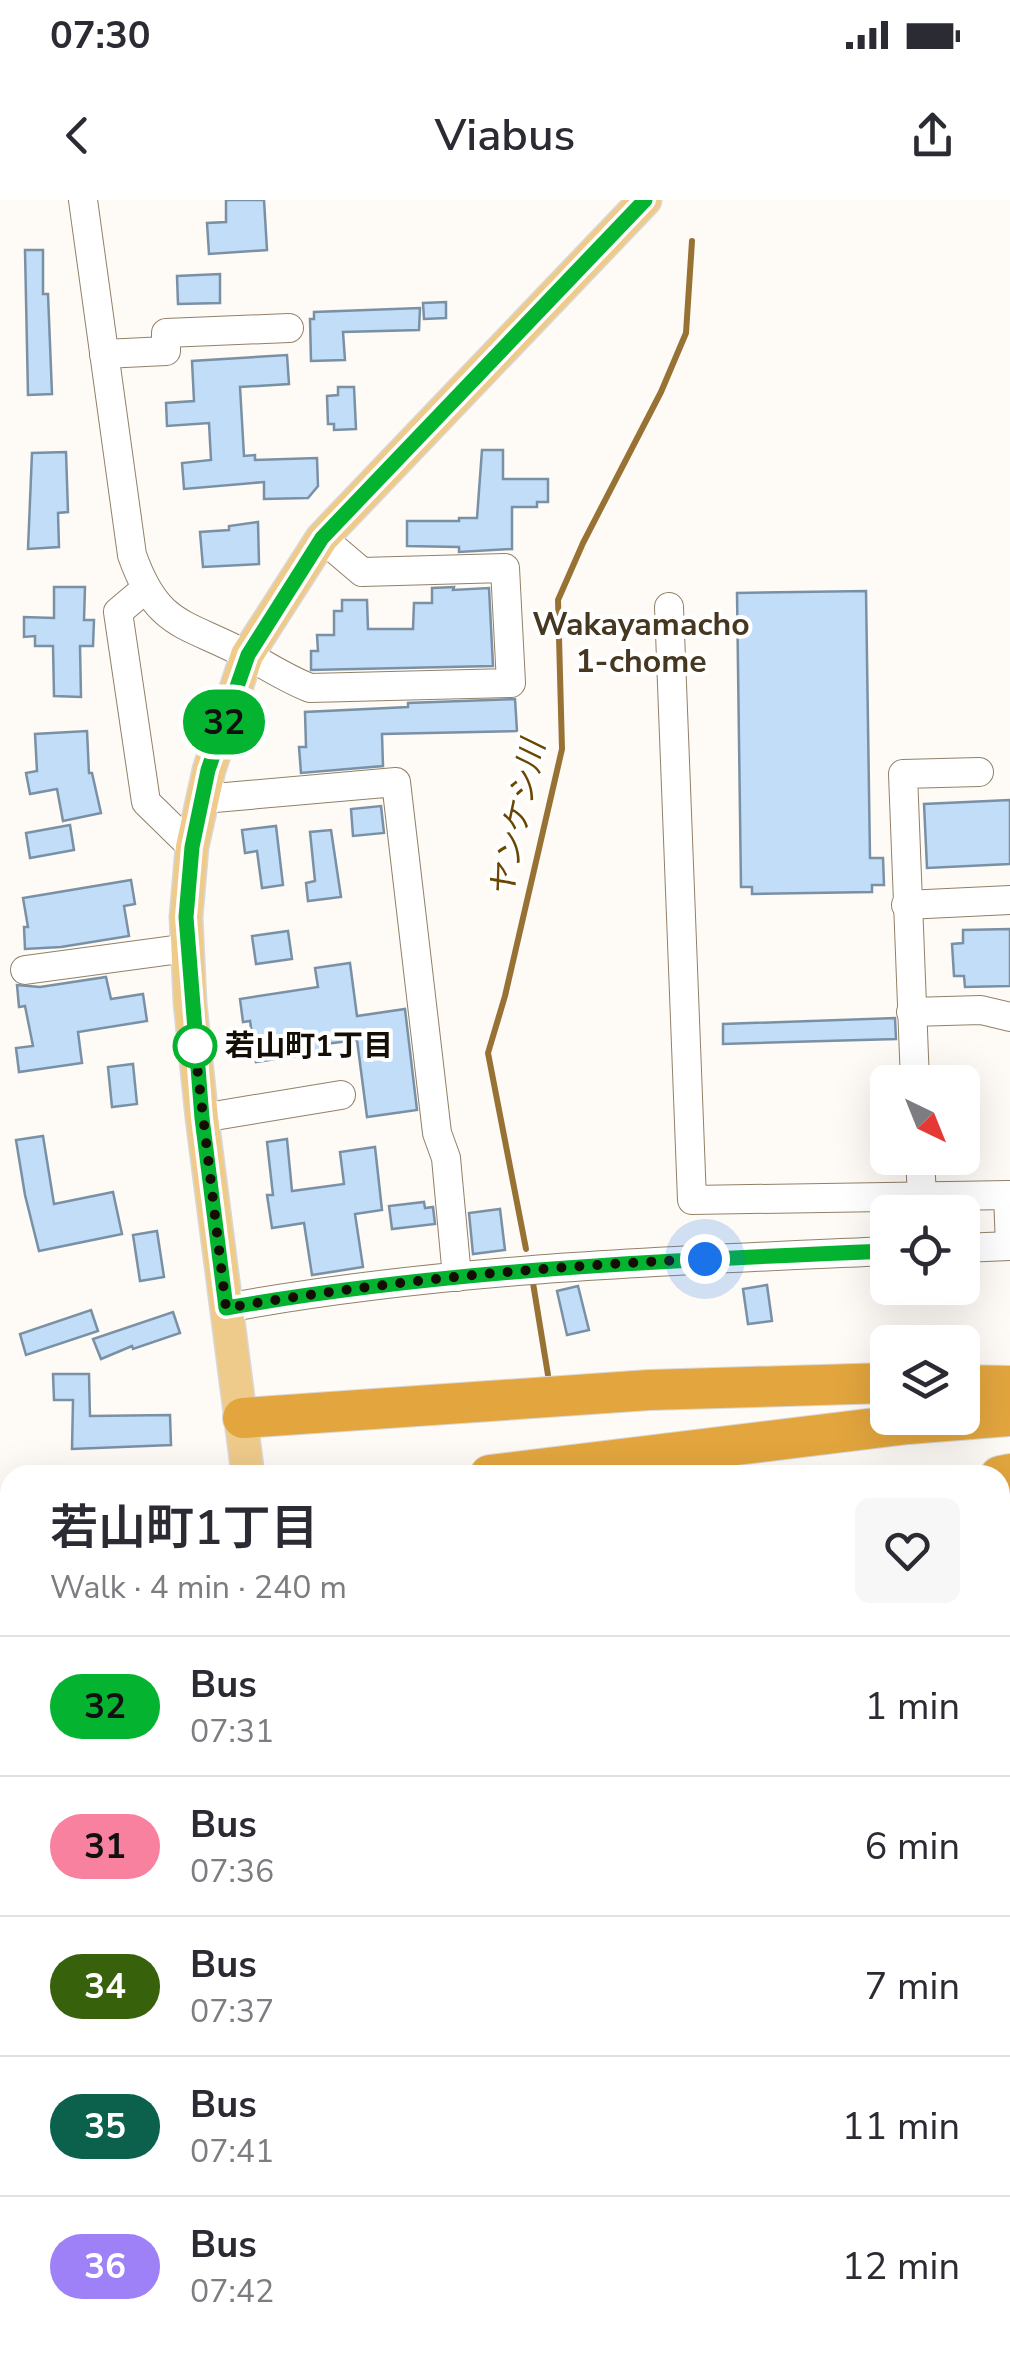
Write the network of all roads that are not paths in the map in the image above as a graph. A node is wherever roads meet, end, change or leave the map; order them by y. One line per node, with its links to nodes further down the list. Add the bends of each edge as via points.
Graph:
1 (83, 200): 4 (street)
2 (645, 200): 5 (main road)
3 (289, 328): 4 (street, via 166,333 166,352)
4 (104, 354): 6 (street, via 132,555)
5 (322, 538): 8 (main road); 8 (street, via 362,572 506,568 511,682 310,688)
6 (144, 590): 8 (street, via 189,630); 11 (street, via 118,612 146,802)
7 (669, 607): 23 (street, via 692,1200)
8 (248, 655): 10 (main road)
9 (979, 772): 13 (street, via 903,774)
10 (203, 799): 11 (main road); 27 (street, via 396,782)
11 (192, 847): 14 (main road)
12 (1010, 900): 13 (street)
13 (906, 905): 16 (street)
14 (188, 948): 15 (street); 20 (main road)
15 (25, 970)
16 (910, 1012): 17 (street, via 982,1010); 18 (street)
17 (1010, 1017)
18 (914, 1065)
19 (341, 1094): 20 (street)
20 (202, 1118): 28 (main road)
21 (1009, 1194): 22 (street); 24 (street)
22 (966, 1195)
23 (870, 1197)
24 (1010, 1246): 25 (street)
25 (980, 1247)
26 (870, 1252): 27 (street)
27 (457, 1277): 28 (street)
28 (226, 1308): 33 (main road)
29 (870, 1384): 33 (highway, via 649,1390)
30 (980, 1385): 31 (highway)
31 (1010, 1386)
32 (1010, 1416): 36 (highway)
33 (243, 1418): 35 (main road)
34 (1010, 1440): 37 (highway)
35 (247, 1465)
36 (572, 1465)
37 (758, 1465)

